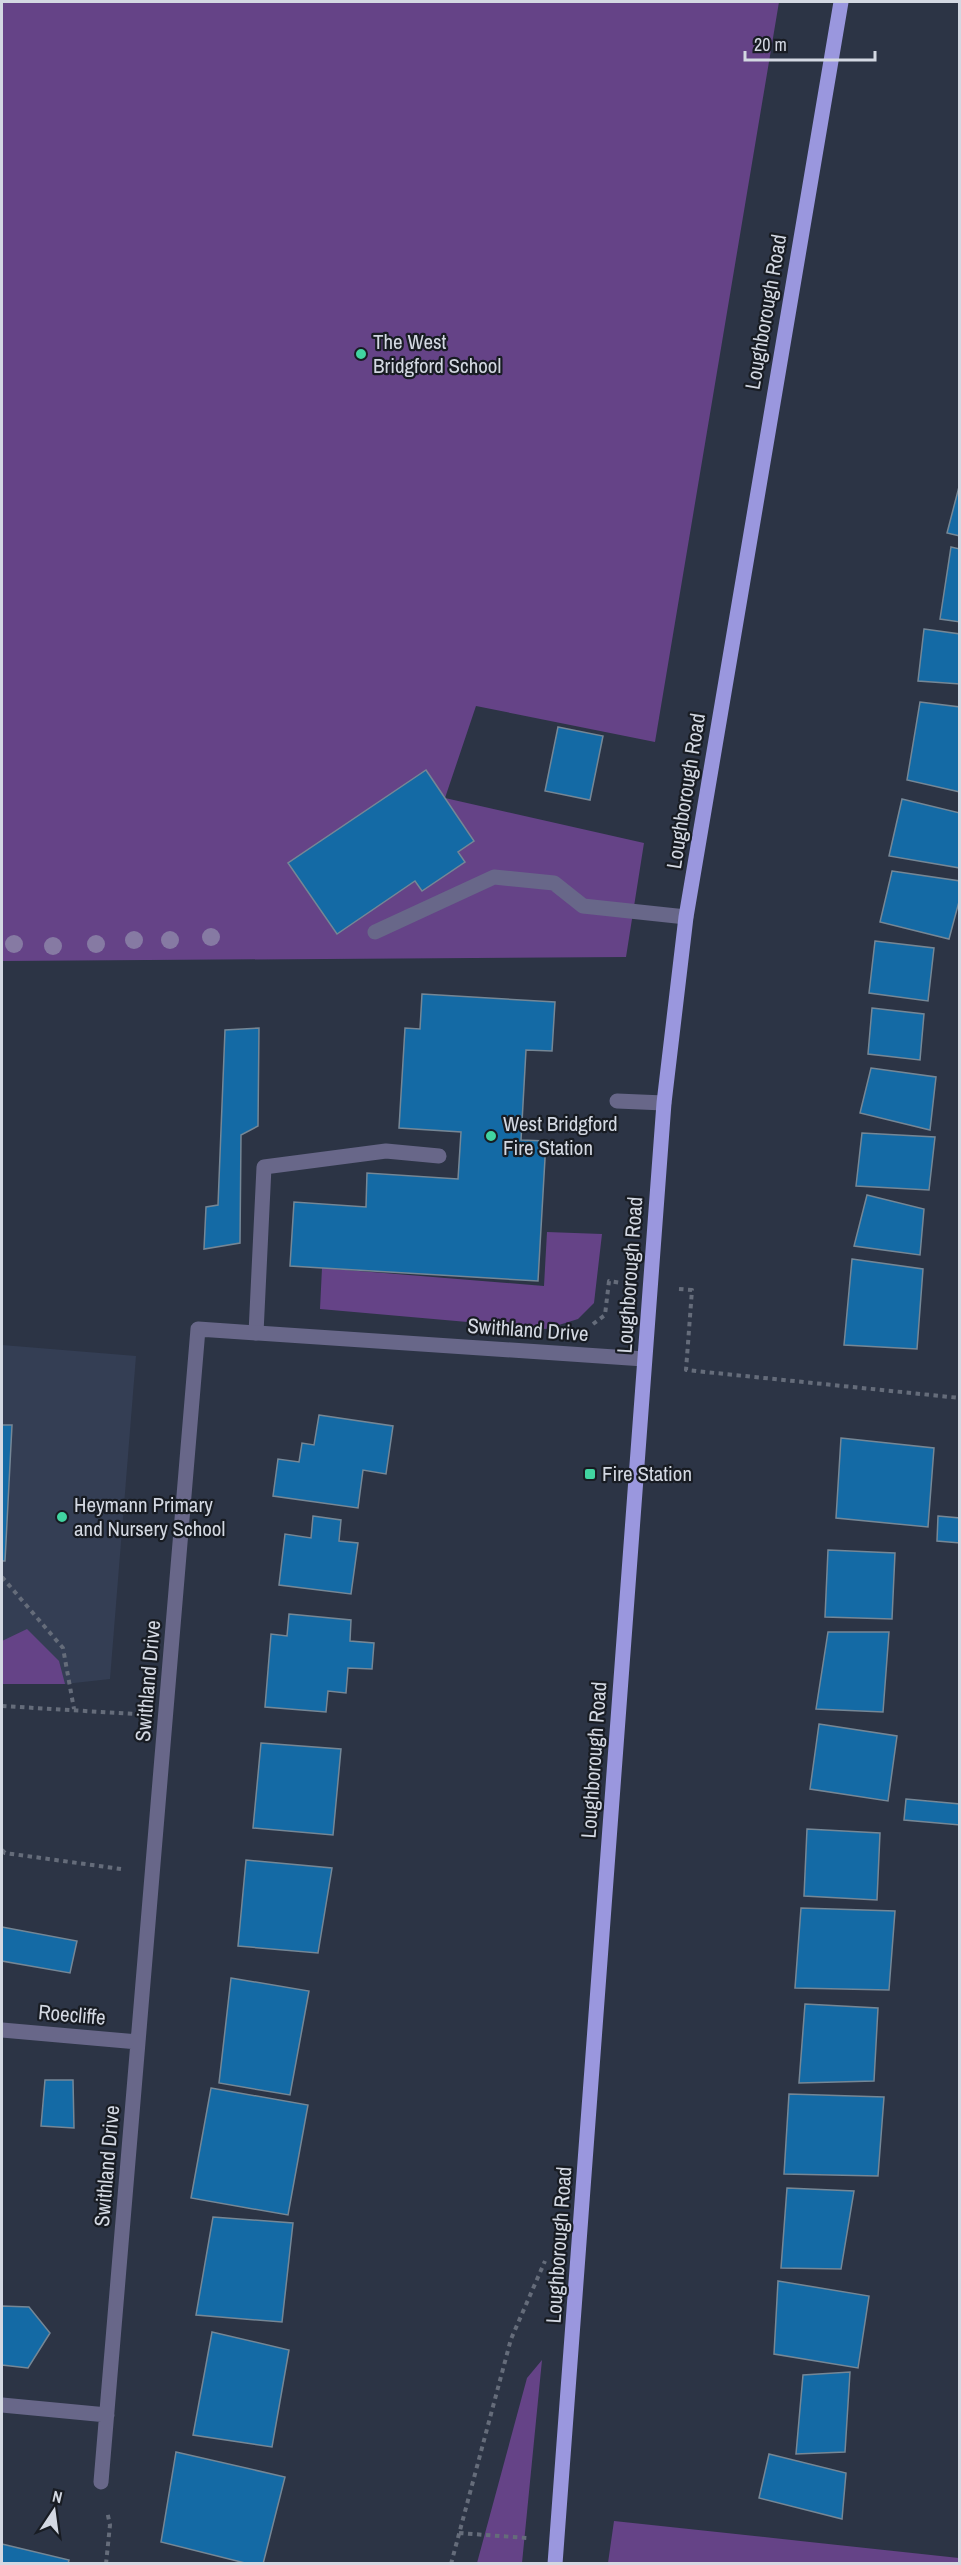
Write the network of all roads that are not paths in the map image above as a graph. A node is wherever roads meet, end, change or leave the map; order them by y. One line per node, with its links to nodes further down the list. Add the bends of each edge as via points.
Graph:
1 (841, 2): 2 (main road, Loughborough Road)
2 (686, 917): 3 (street, via 584,906 554,883 494,877); 5 (main road, Loughborough Road)
3 (375, 932)
4 (617, 1101): 5 (street)
5 (664, 1103): 8 (main road, Loughborough Road)
6 (439, 1156): 7 (street, via 386,1151 264,1167)
7 (256, 1333): 8 (street, Swithland Drive); 10 (street, Swithland Drive, via 198,1329)
8 (644, 1359): 14 (main road, Loughborough Road)
9 (2, 2030): 10 (street, Roecliffe)
10 (138, 2042): 12 (street, Swithland Drive)
11 (2, 2405): 12 (street)
12 (107, 2415): 13 (street, Swithland Drive)
13 (101, 2482)
14 (555, 2564)

